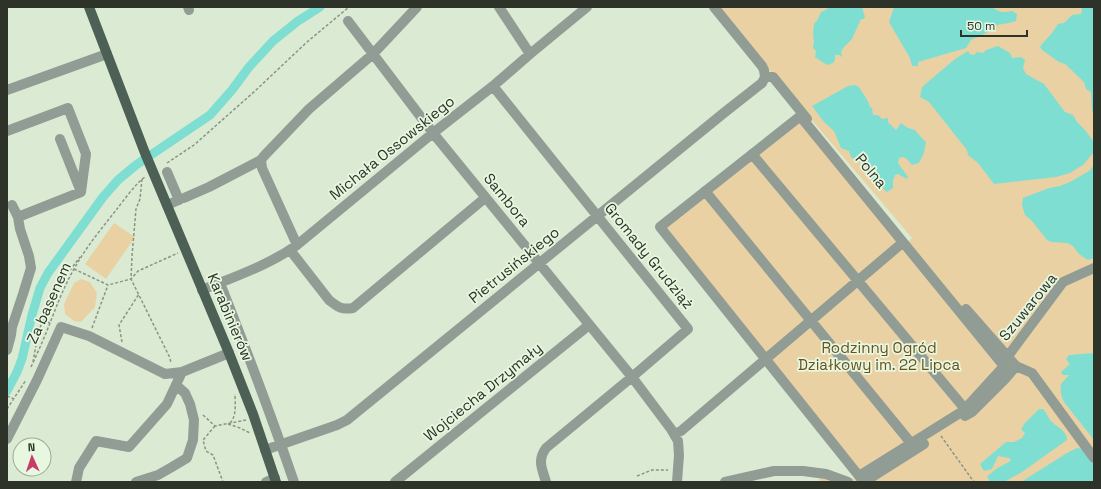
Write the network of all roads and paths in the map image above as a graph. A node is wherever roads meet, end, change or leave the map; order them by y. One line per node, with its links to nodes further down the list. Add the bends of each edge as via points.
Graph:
1 (89, 7): 8 (main road, Karabinierów)
2 (349, 7): 20 (path)
3 (418, 7): 9 (street)
4 (499, 7): 10 (street)
5 (587, 7): 10 (street, Michała Ossowskiego)
6 (714, 7): 11 (street, Polna, via 762,66)
7 (348, 21): 9 (street, Sambora)
8 (107, 54): 13 (street); 21 (main road, Karabinierów, via 145,153)
9 (373, 54): 16 (street, Sambora); 19 (street, via 309,109)
10 (530, 54): 12 (street, Michała Ossowskiego)
11 (765, 76): 14 (street, Polna, via 773,77); 29 (street, Pietrusińskiego, via 762,82)
12 (493, 86): 16 (street, Michała Ossowskiego); 29 (street, Gromady Grudziąż)
13 (7, 90)
14 (802, 115): 18 (street); 50 (street, Polna); 66 (street, via 1004,366)
15 (7, 132): 24 (street, via 68,108 86,154)
16 (433, 133): 25 (street, Sambora); 32 (street, Michała Ossowskiego)
17 (60, 139): 24 (street)
18 (752, 154): 23 (street); 39 (street)
19 (261, 160): 26 (street); 32 (street)
20 (167, 168): 26 (street)
21 (149, 171): 22 (path, Za basenem); 28 (main road, Karabinierów)
22 (142, 179): 33 (path, Za basenem); 38 (path, via 136,209)
23 (705, 191): 44 (street); 51 (street, via 660,227)
24 (81, 192): 30 (street)
25 (485, 198): 32 (street, via 353,308 337,306 329,300); 35 (street, Sambora)
26 (181, 199): 28 (street)
27 (12, 205): 30 (street)
28 (167, 205): 42 (main road, Karabinierów)
29 (598, 216): 35 (street, Pietrusińskiego); 57 (street, Gromady Grudziąż, via 688,329)
30 (18, 217): 47 (street, via 31,268)
31 (901, 244): 39 (street)
32 (294, 248): 40 (street, Michała Ossowskiego, via 261,266)
33 (86, 250): 36 (path, Za basenem); 52 (path, via 46,308)
34 (180, 253): 38 (path, via 138,271)
35 (538, 263): 45 (street, Sambora); 74 (street, Pietrusińskiego, via 347,420)
36 (74, 268): 41 (path); 52 (path, Za basenem)
37 (1094, 268): 50 (street, Szuwarowa, via 1063,282)
38 (131, 279): 41 (path); 43 (path)
39 (858, 281): 44 (street); 66 (street)
40 (220, 283): 42 (street, Michała Ossowskiego); 74 (street)
41 (108, 285): 46 (path)
42 (202, 290): 49 (main road, Karabinierów)
43 (139, 294): 48 (path, via 119,325); 55 (path)
44 (811, 321): 51 (street); 75 (street)
45 (589, 325): 57 (street, Sambora); 85 (street, Wojciecha Drzymały)
46 (89, 336): 48 (street); 73 (street, via 61,327)
47 (7, 350)
48 (124, 353): 55 (street, via 165,374)
49 (229, 353): 55 (street); 76 (main road, Karabinierów)
50 (1008, 356): 53 (street, Polna)
51 (763, 362): 70 (street, via 681,431); 75 (street, via 859,476)
52 (32, 366): 54 (path, Za basenem)
53 (1016, 366): 71 (street, via 972,412); 77 (street, via 1032,374)
54 (30, 370)
55 (178, 372): 58 (street)
56 (28, 375): 61 (path)
57 (632, 377): 70 (street, Sambora); 86 (street, Gromady Grudziąż, via 546,448 541,455 540,463)
58 (176, 384): 63 (street, via 185,393); 81 (street, via 167,404 129,447 96,441 79,468)
59 (235, 394): 68 (path, via 235,412)
60 (7, 396): 61 (path)
61 (14, 399): 64 (path)
62 (7, 403): 64 (path)
63 (190, 404): 69 (path); 82 (street, via 194,420 193,440 187,458 158,475)
64 (10, 405): 65 (path)
65 (7, 409)
66 (965, 409): 75 (street)
67 (248, 420): 68 (path)
68 (229, 424): 69 (path); 72 (path)
69 (216, 426): 83 (path, via 203,440 206,451 213,455)
70 (674, 434): 78 (street, Sambora, via 678,441)
71 (939, 434): 75 (street); 91 (path)
72 (253, 435)
73 (7, 439)
74 (281, 444): 76 (street, Pietrusińskiego); 84 (street)
75 (913, 446): 90 (street, via 872,477)
76 (265, 450): 80 (main road, Karabinierów)
77 (1094, 458)
78 (678, 469): 79 (path, via 652,470); 87 (street, Sambora)
79 (637, 476)
80 (272, 481)
81 (76, 482)
82 (136, 482)
83 (223, 482)
84 (294, 482)
85 (395, 482)
86 (546, 482)
87 (677, 482)
88 (725, 482): 89 (street, via 774,471 826,474)
89 (848, 482)
90 (861, 482)
91 (974, 482)

